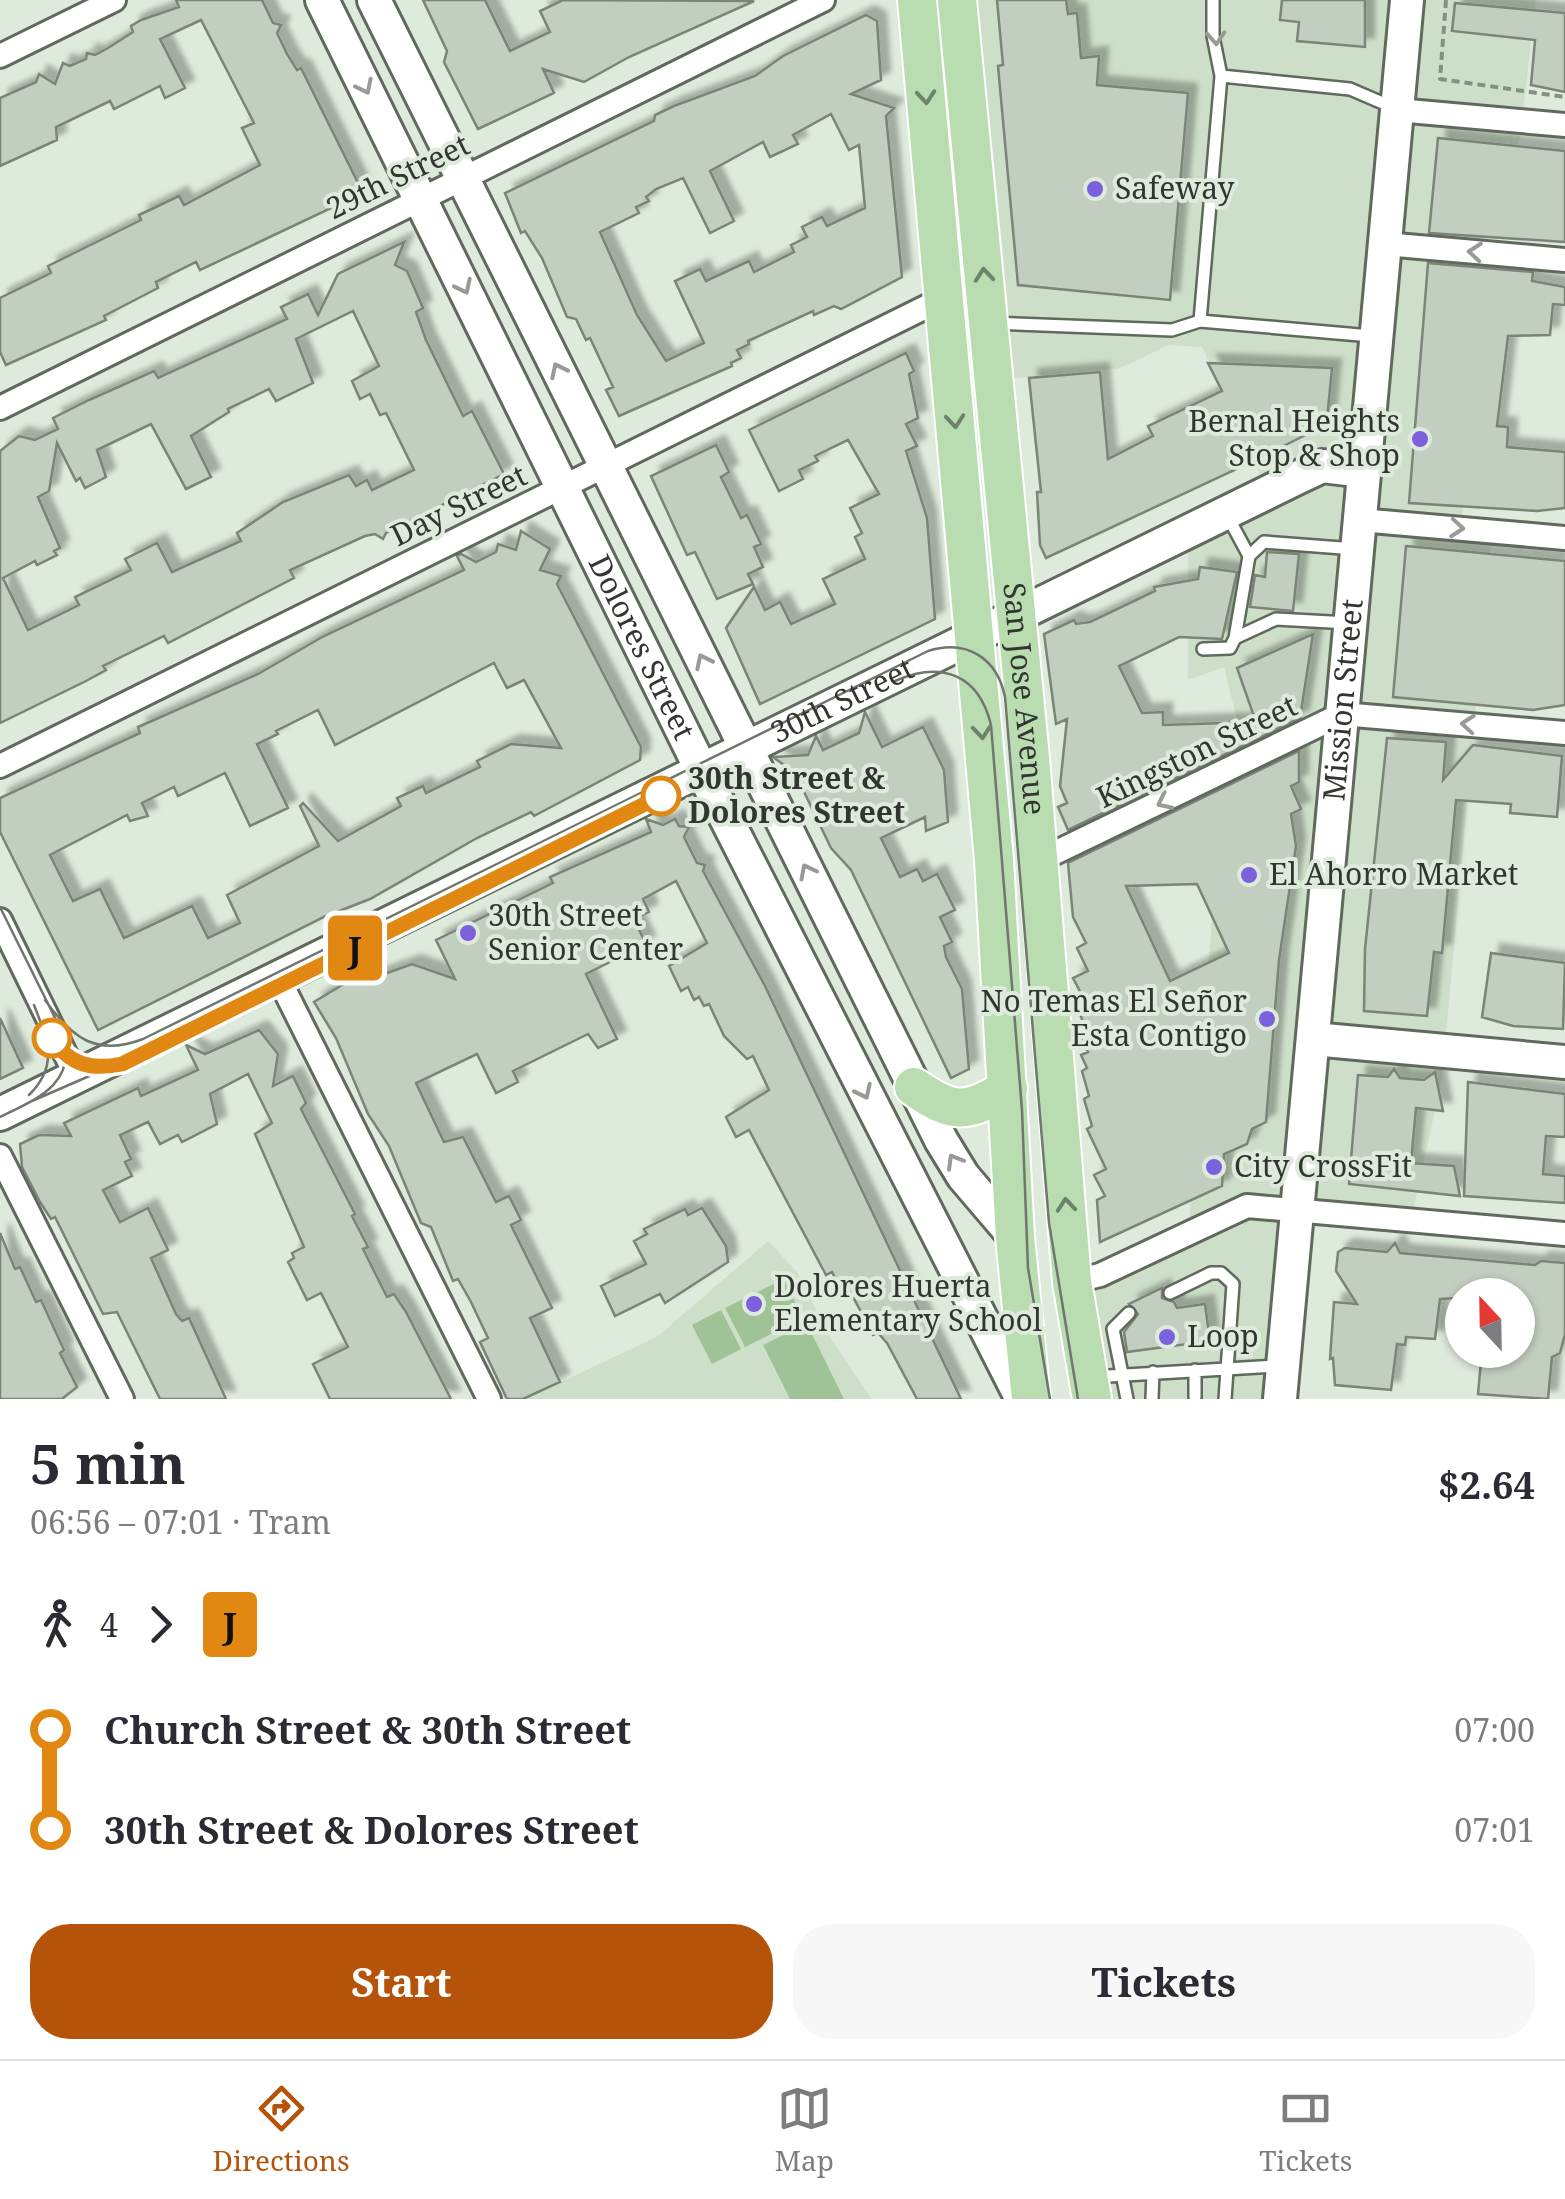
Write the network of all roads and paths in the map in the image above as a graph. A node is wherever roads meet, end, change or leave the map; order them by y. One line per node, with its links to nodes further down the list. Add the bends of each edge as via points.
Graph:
1 (114, 0): 10 (street)
2 (322, 0): 16 (main road, Dolores Street, one-way to 16)
3 (374, 0): 15 (main road, Dolores Street)
4 (823, 0): 15 (street, 29th Street)
5 (917, 0): 19 (main road, San Jose Avenue, one-way to 19)
6 (957, 0): 21 (main road, San Jose Avenue, one-way to 6)
7 (1214, 0): 11 (lane, one-way to 11)
8 (1407, 0): 13 (main road, Mission Street)
9 (1446, 0): 12 (path, via 1440,79)
10 (0, 56)
11 (1222, 76): 13 (lane, via 1350,89); 20 (lane)
12 (1565, 98)
13 (1397, 110): 14 (street); 17 (main road, Mission Street)
14 (1565, 124)
15 (463, 178): 16 (street, 29th Street); 24 (main road, Dolores Street, one-way to 15)
16 (421, 199): 23 (street, 29th Street); 26 (main road, Dolores Street, one-way to 26)
17 (1385, 244): 18 (street, one-way to 17); 22 (main road, Mission Street)
18 (1565, 260)
19 (944, 298): 24 (street, Day Street); 33 (main road, San Jose Avenue, one-way to 33)
20 (1200, 321): 21 (lane, via 1172,330); 22 (lane)
21 (988, 323): 31 (main road, San Jose Avenue)
22 (1376, 337): 25 (main road, Mission Street)
23 (0, 408)
24 (606, 467): 26 (street, Day Street); 38 (main road, Dolores Street, one-way to 24)
25 (1364, 471): 27 (main road, 30th Street, via 1322,466); 28 (main road, Mission Street)
26 (563, 488): 39 (street, Day Street); 40 (main road, Dolores Street)
27 (1226, 513): 30 (lane); 31 (main road, 30th Street)
28 (1358, 535): 29 (street, one-way to 29); 30 (lane, via 1264,542); 32 (main road, Mission Street)
29 (1565, 538)
30 (1250, 556): 34 (lane)
31 (1013, 616): 33 (main road, 30th Street); 41 (main road, San Jose Avenue)
32 (1351, 623): 34 (lane, via 1276,619); 36 (main road, Mission Street)
33 (974, 635): 38 (main road, 30th Street); 52 (main road, San Jose Avenue, one-way to 52)
34 (1235, 638): 35 (lane, via 1230,648)
35 (1203, 649)
36 (1342, 714): 37 (street, Kingston Street, one-way to 36); 41 (street, Kingston Street, one-way to 41); 48 (main road, Mission Street)
37 (1565, 732)
38 (746, 748): 40 (main road, 30th Street); 46 (main road, Dolores Street, one-way to 38)
39 (0, 766)
40 (702, 770): 44 (main road, 30th Street); 47 (main road, Dolores Street)
41 (1038, 862): 58 (main road, San Jose Avenue, one-way to 41)
42 (0, 920): 45 (street)
43 (0, 955): 45 (street)
44 (279, 978): 50 (main road, 30th Street); 70 (street)
45 (32, 987): 50 (street)
46 (879, 1015): 47 (main road); 51 (main road, Dolores Street)
47 (837, 1036): 71 (main road, Dolores Street, one-way to 71)
48 (1313, 1040): 49 (main road); 55 (main road, Mission Street)
49 (1565, 1062)
50 (76, 1076): 53 (main road, 30th Street)
51 (914, 1087): 52 (main road, via 942,1107 967,1109); 57 (main road, Dolores Street, one-way to 51, via 963,1176)
52 (1008, 1089): 57 (main road, San Jose Avenue)
53 (0, 1114)
54 (0, 1156): 69 (street)
55 (1297, 1209): 56 (street); 58 (street, via 1247,1206 1134,1261); 62 (main road, Mission Street)
56 (1565, 1234)
57 (1015, 1237): 61 (main road); 72 (main road, San Jose Avenue)
58 (1072, 1282): 61 (main road, San Jose Avenue)
59 (1170, 1292): 63 (lane, via 1211,1272 1229,1278 1234,1301)
60 (1129, 1313): 66 (lane, via 1114,1329)
61 (1081, 1337): 66 (main road, San Jose Avenue)
62 (1283, 1366): 63 (lane); 75 (main road, Mission Street)
63 (1227, 1368): 64 (lane); 74 (lane)
64 (1195, 1370): 65 (lane); 67 (lane)
65 (1152, 1372): 66 (lane); 68 (lane)
66 (1101, 1383): 73 (lane)
67 (1195, 1397)
68 (1152, 1398)
69 (122, 1399)
70 (489, 1399)
71 (1022, 1399)
72 (1031, 1399)
73 (1126, 1399)
74 (1225, 1399)
75 (1280, 1399)

